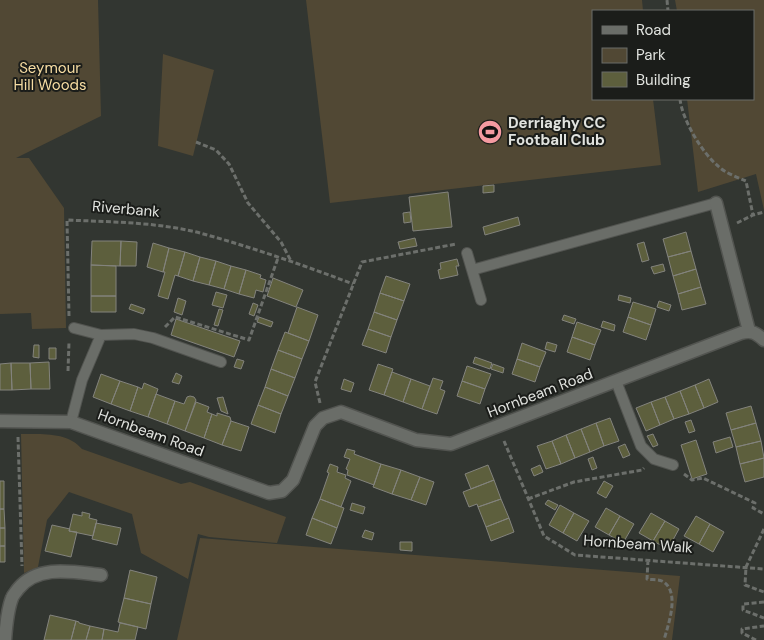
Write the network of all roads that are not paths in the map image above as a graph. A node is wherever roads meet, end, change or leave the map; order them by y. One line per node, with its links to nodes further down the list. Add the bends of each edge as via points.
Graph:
1 (716, 203): 3 (lane); 6 (street)
2 (467, 253): 3 (lane)
3 (472, 270): 4 (lane)
4 (481, 300)
5 (72, 331): 7 (lane)
6 (749, 331): 8 (street); 10 (street, Hornbeam Road)
7 (101, 335): 9 (lane, via 134,334 153,338); 12 (lane, via 76,397)
8 (764, 340)
9 (222, 362)
10 (616, 381): 12 (street, Hornbeam Road, via 450,444 416,440 341,412 323,418 314,426 293,480 282,491 269,493); 13 (lane, via 641,446 654,459)
11 (0, 421): 12 (street, Hornbeam Road)
12 (71, 422)
13 (673, 465)
14 (101, 575): 15 (street, via 42,572 25,580 12,597)
15 (3, 619): 16 (street)
16 (5, 640)

